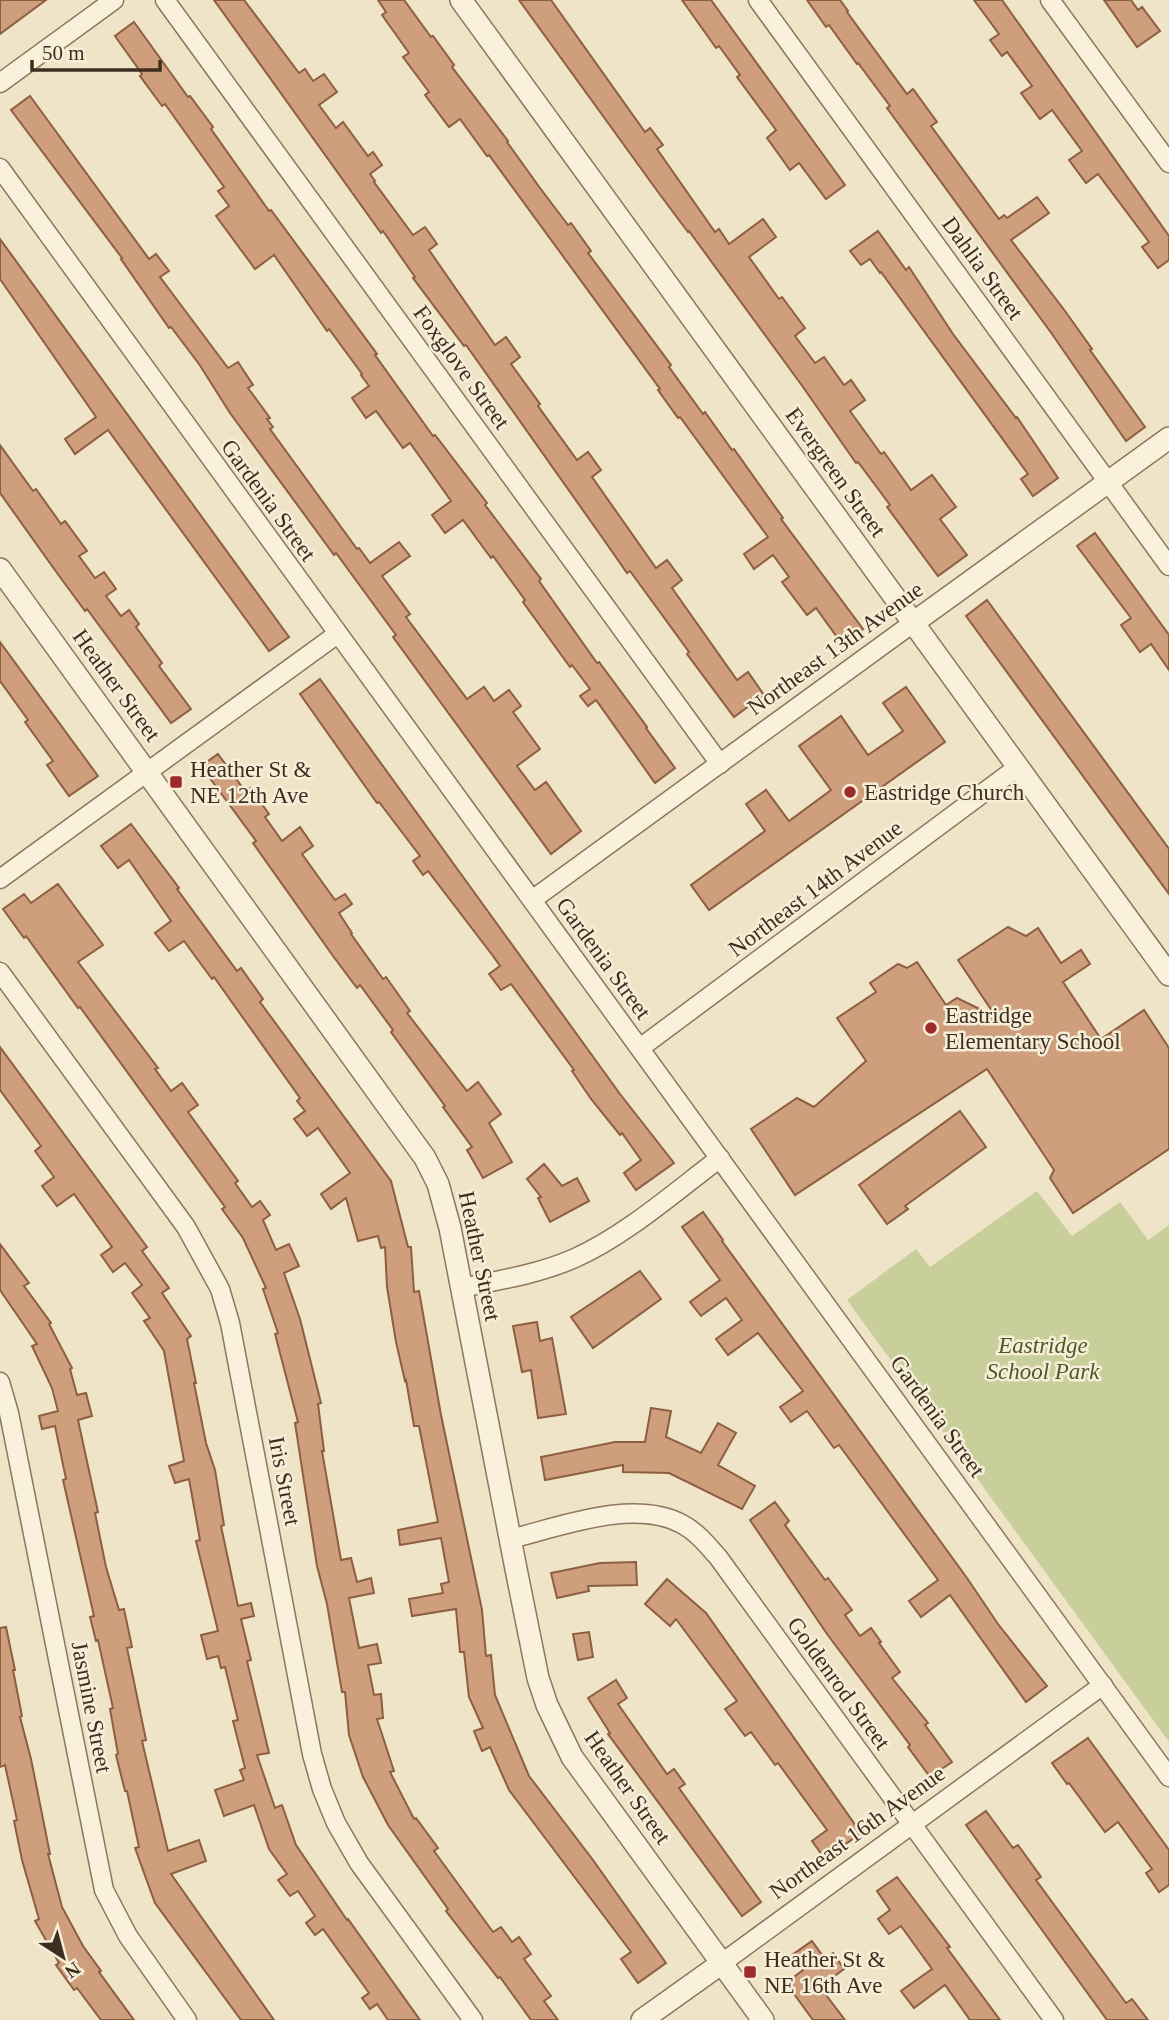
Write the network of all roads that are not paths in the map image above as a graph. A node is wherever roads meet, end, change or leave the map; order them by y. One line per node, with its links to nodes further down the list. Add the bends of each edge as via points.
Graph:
1 (114, 0): 6 (street)
2 (165, 0): 15 (street, Foxglove Street)
3 (461, 0): 13 (street, Evergreen Street)
4 (758, 0): 10 (street, Dahlia Street)
5 (1050, 0): 7 (street)
6 (0, 83)
7 (1169, 163)
8 (0, 168): 14 (street, Gardenia Street)
9 (1169, 438): 10 (street, Northeast 13th Avenue)
10 (1109, 482): 11 (street, Dahlia Street); 13 (street, Northeast 13th Avenue)
11 (1169, 566)
12 (0, 569): 17 (street, Heather Street)
13 (913, 623): 15 (street, Northeast 13th Avenue); 16 (street, Evergreen Street)
14 (336, 635): 17 (street); 19 (street, Gardenia Street)
15 (720, 764): 19 (street, Northeast 13th Avenue)
16 (1018, 767): 21 (street, Evergreen Street); 22 (street, Northeast 14th Avenue)
17 (148, 771): 18 (street); 24 (street, Heather Street, via 425,1158 445,1208)
18 (0, 879)
19 (532, 900): 22 (street, Gardenia Street)
20 (0, 972): 32 (street, Iris Street, via 186,1227 220,1289 322,1789 359,1863)
21 (1169, 975)
22 (640, 1048): 23 (street, Gardenia Street)
23 (720, 1158): 24 (street, via 604,1242 576,1257 524,1275); 27 (street, Gardenia Street)
24 (461, 1288): 26 (street, Heather Street)
25 (0, 1382): 31 (street, Jasmine Street, via 104,1890 135,1947)
26 (510, 1539): 29 (street, Goldenrod Street, via 615,1514 644,1513 681,1523 718,1557); 30 (street, Heather Street, via 538,1678 557,1730)
27 (1103, 1685): 28 (street, Gardenia Street); 29 (street, Northeast 16th Avenue)
28 (1169, 1777)
29 (911, 1825): 30 (street, Northeast 16th Avenue); 35 (street, Goldenrod Street)
30 (722, 1963): 33 (street, Northeast 16th Avenue); 34 (street, Heather Street)
31 (187, 2020)
32 (473, 2020)
33 (642, 2020)
34 (763, 2020)
35 (1054, 2020)

